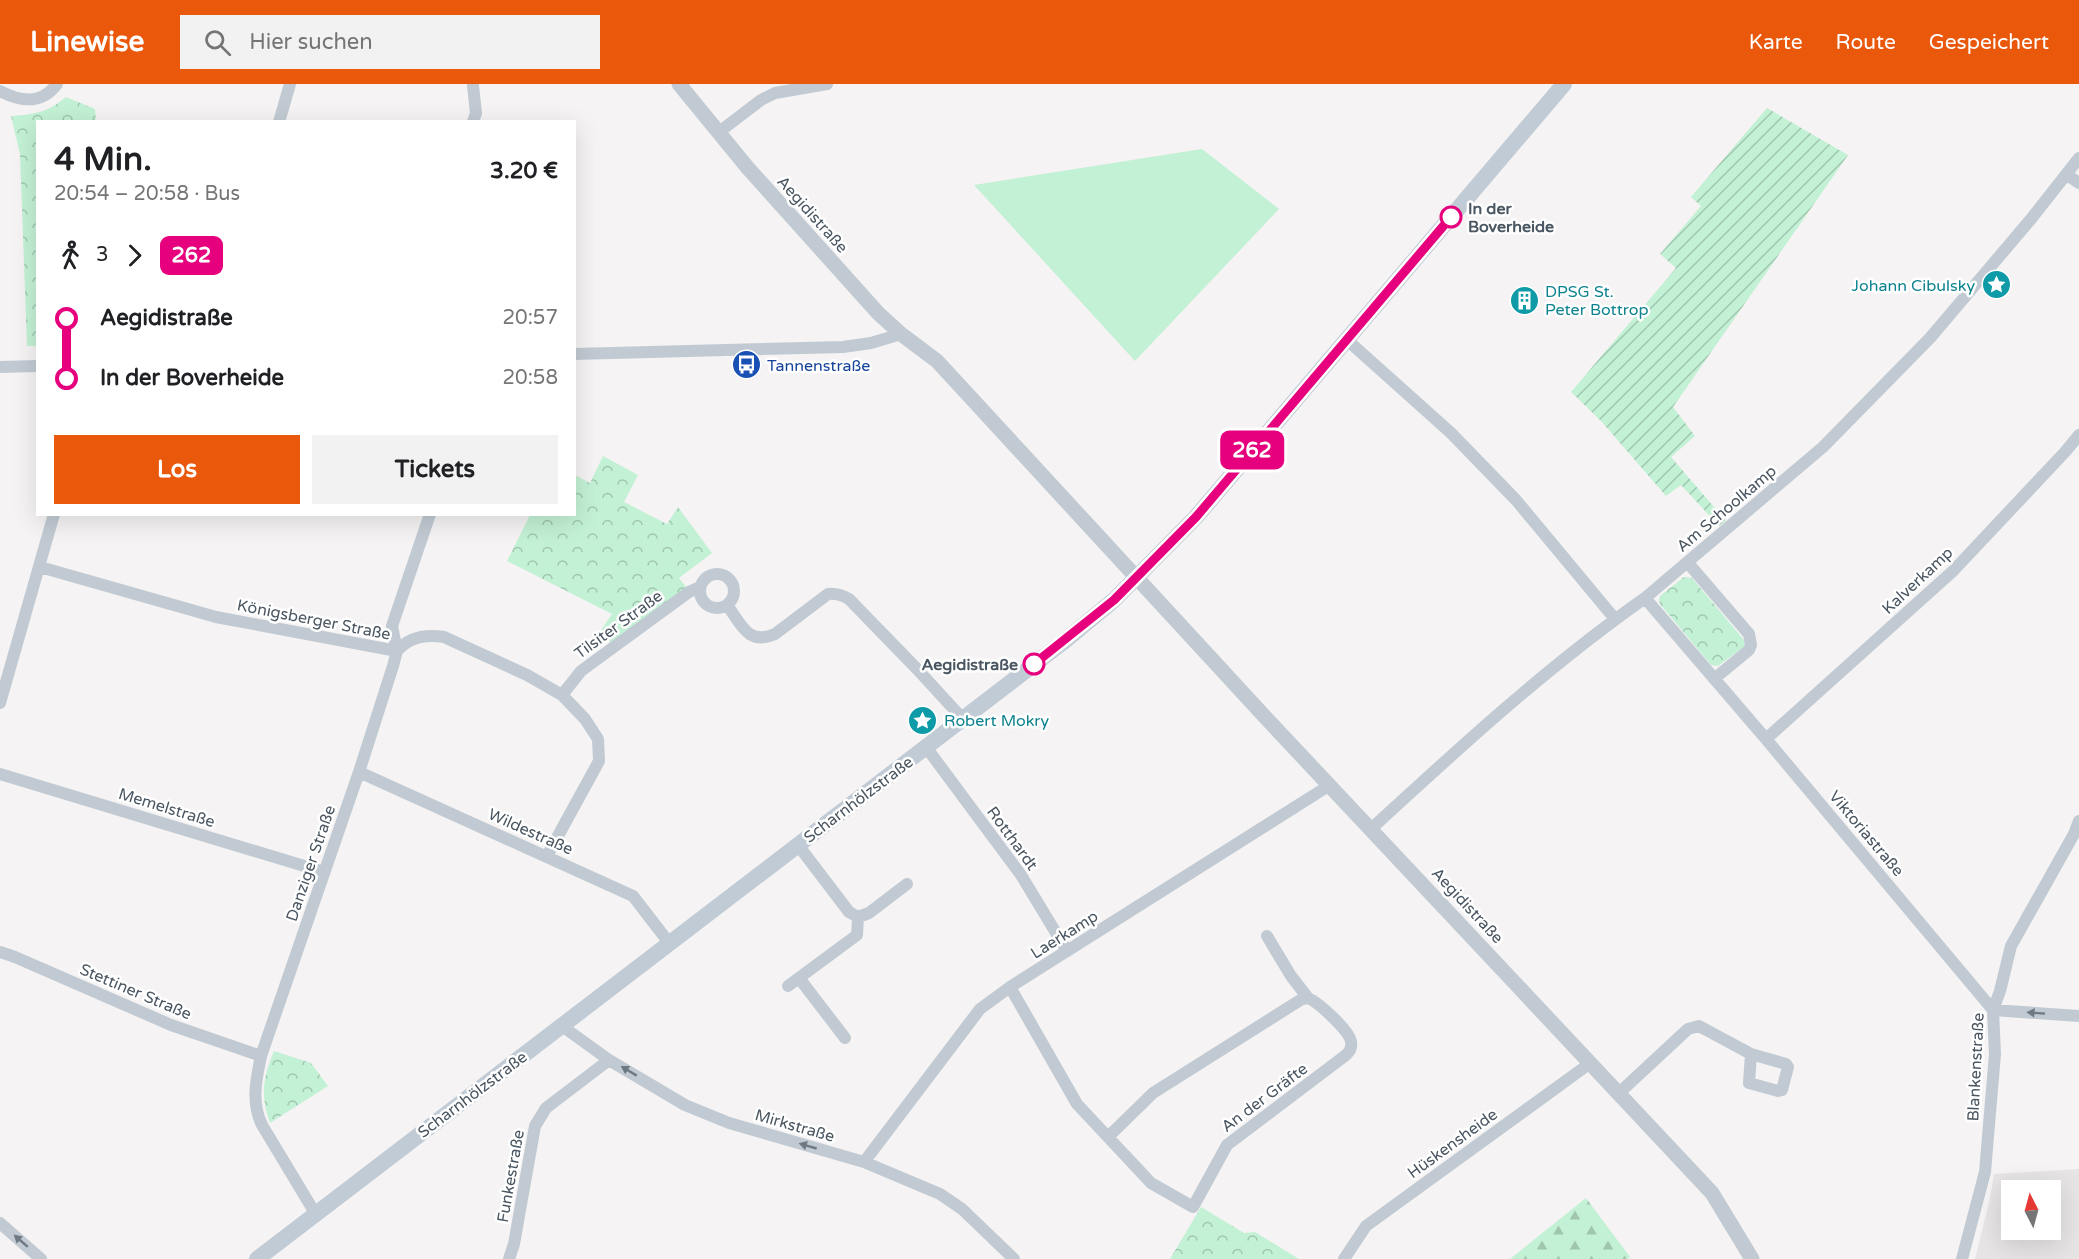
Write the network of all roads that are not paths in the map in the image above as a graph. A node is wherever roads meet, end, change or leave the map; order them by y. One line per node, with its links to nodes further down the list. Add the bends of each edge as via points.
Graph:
1 (291, 84): 9 (street)
2 (680, 84): 11 (street, Aegidistraße)
3 (827, 84): 6 (street)
4 (1564, 84): 16 (main road, Scharnhölzstraße)
5 (57, 85): 8 (street, via 43,97 27,100)
6 (811, 85): 11 (street, via 760,100)
7 (473, 86): 10 (street)
8 (0, 91)
9 (280, 120)
10 (474, 120)
11 (719, 132): 15 (street, Aegidistraße)
12 (2079, 158): 13 (street, Am Schoolkamp)
13 (2067, 175): 14 (street); 23 (street, Am Schoolkamp, via 1930,338 1823,447)
14 (2079, 183)
15 (901, 334): 17 (street, via 843,347); 25 (street, Aegidistraße, via 937,362)
16 (1346, 339): 25 (main road, Scharnhölzstraße, via 1196,517); 29 (street, via 1451,433 1516,500)
17 (576, 354)
18 (36, 366): 19 (street)
19 (0, 367)
20 (2079, 435): 35 (street, Kalverkamp, via 1953,571)
21 (53, 516): 24 (street)
22 (429, 516): 30 (street, Danziger Straße, via 392,626)
23 (1688, 562): 27 (street, Am Schoolkamp); 31 (street, via 1749,634 1749,650)
24 (39, 567): 30 (street, Königsberger Straße, via 216,617); 33 (street)
25 (1137, 577): 34 (main road, Scharnhölzstraße, via 1062,643); 39 (street, Aegidistraße)
26 (700, 587): 28 (street, via 708,605); 28 (street, Tilsiter Straße, via 708,576 727,576 735,594); 32 (street, Tilsiter Straße, via 581,671)
27 (1645, 598): 29 (street, Am Schoolkamp); 31 (street, Viktoriastraße)
28 (727, 605): 34 (street, via 750,635 758,638 775,634 821,598 835,593 849,599)
29 (1615, 619): 41 (street, Am Schoolkamp, via 1509,703)
30 (397, 651): 32 (street, Königsberger Straße, via 416,638 444,637); 37 (street, Danziger Straße)
31 (1714, 679): 35 (street, Viktoriastraße)
32 (562, 695): 43 (street, Königsberger Straße, via 592,729 598,740 599,761)
33 (0, 703)
34 (962, 718): 36 (main road, Scharnhölzstraße)
35 (1766, 739): 55 (street, Viktoriastraße)
36 (926, 747): 42 (main road, Scharnhölzstraße); 49 (street, Rotthardt, via 1021,875)
37 (359, 772): 43 (street, Wildestraße); 44 (street, Danziger Straße)
38 (0, 774): 44 (street, Memelstraße)
39 (1330, 785): 41 (street, Aegidistraße); 49 (street, Laerkamp)
40 (2079, 820): 55 (street, Blankenstraße, via 2011,946)
41 (1371, 829): 62 (street, Aegidistraße)
42 (798, 845): 46 (street, via 849,912); 48 (main road, Scharnhölzstraße)
43 (547, 856): 48 (street, Wildestraße, via 633,896)
44 (324, 872): 60 (street, Danziger Straße)
45 (908, 884): 46 (street)
46 (858, 917): 51 (street, via 856,934)
47 (1267, 936): 54 (street, An der Gräfte)
48 (670, 944): 57 (main road, Scharnhölzstraße)
49 (1067, 951): 53 (street, Laerkamp)
50 (0, 952): 60 (street, Stettiner Straße, via 171,1025)
51 (799, 978): 52 (street); 58 (street)
52 (788, 986)
53 (1010, 987): 64 (street, An der Gräfte, via 1077,1104); 65 (street, Laerkamp, via 980,1009)
54 (1308, 998): 64 (street, via 1153,1093); 64 (street, An der Gräfte, via 1349,1035 1349,1052 1227,1145 1193,1207 1151,1183)
55 (1993, 1010): 56 (street, one-way to 55); 74 (street, Blankenstraße, via 1995,1054 1985,1172)
56 (2079, 1016)
57 (562, 1026): 61 (street, Mirkstraße); 66 (main road, Scharnhölzstraße)
58 (844, 1038)
59 (1751, 1054): 63 (street, via 1694,1026)
60 (261, 1056): 66 (street, Danziger Straße, via 255,1087 257,1114)
61 (609, 1060): 65 (street, Mirkstraße, one-way to 61, via 729,1123 685,1105); 70 (street, Funkestraße, via 539,1117)
62 (1589, 1064): 63 (street, Aegidistraße); 72 (street, Hüskensheide, via 1366,1226)
63 (1619, 1093): 73 (street, Aegidistraße, via 1712,1193)
64 (1108, 1137)
65 (864, 1162): 71 (street, Mirkstraße, via 940,1194 962,1209)
66 (315, 1213): 69 (main road, Scharnhölzstraße)
67 (0, 1223): 68 (street, one-way to 67)
68 (41, 1259)
69 (257, 1259)
70 (509, 1259)
71 (1014, 1259)
72 (1344, 1259)
73 (1752, 1259)
74 (1962, 1259)

